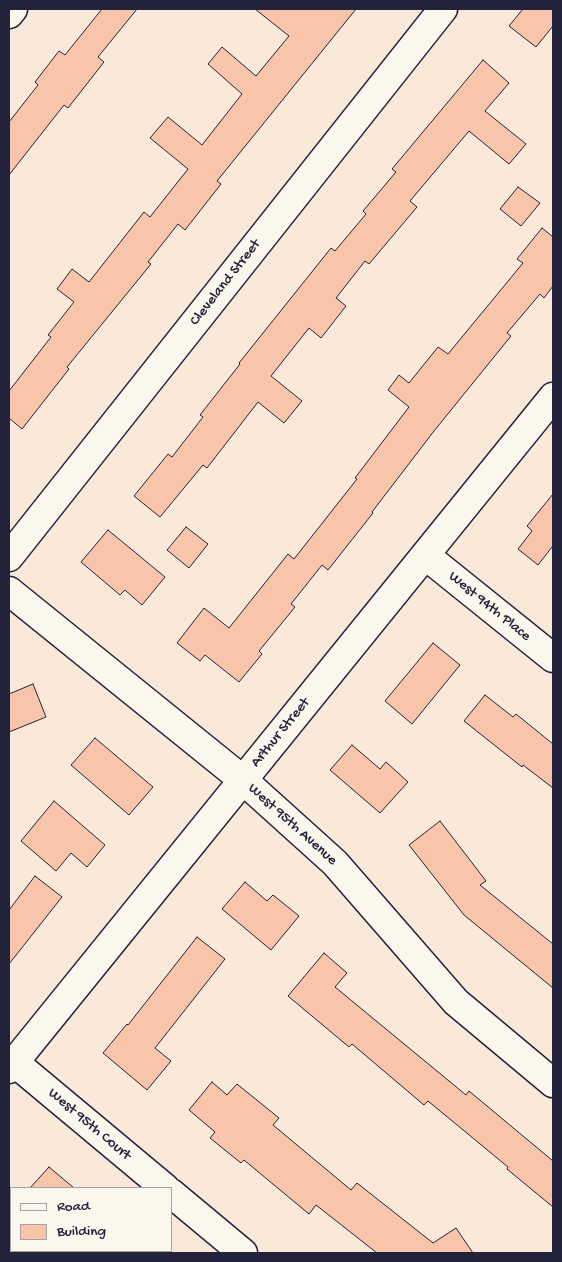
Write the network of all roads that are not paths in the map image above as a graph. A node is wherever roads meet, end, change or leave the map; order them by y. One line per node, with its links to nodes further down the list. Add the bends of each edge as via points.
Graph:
1 (13, 9): 3 (street)
2 (443, 9): 6 (street, Cleveland Street)
3 (9, 14)
4 (553, 397): 5 (street, Arthur Street)
5 (425, 555): 8 (street, West 94th Place); 9 (street, Arthur Street)
6 (9, 557)
7 (9, 591): 9 (street, West 95th Avenue)
8 (553, 658)
9 (242, 780): 10 (street, Arthur Street); 11 (street, West 95th Avenue, via 335,863 456,1002)
10 (11, 1066): 12 (street, West 95th Court)
11 (553, 1083)
12 (164, 1187)
13 (172, 1194): 14 (street)
14 (243, 1253)

